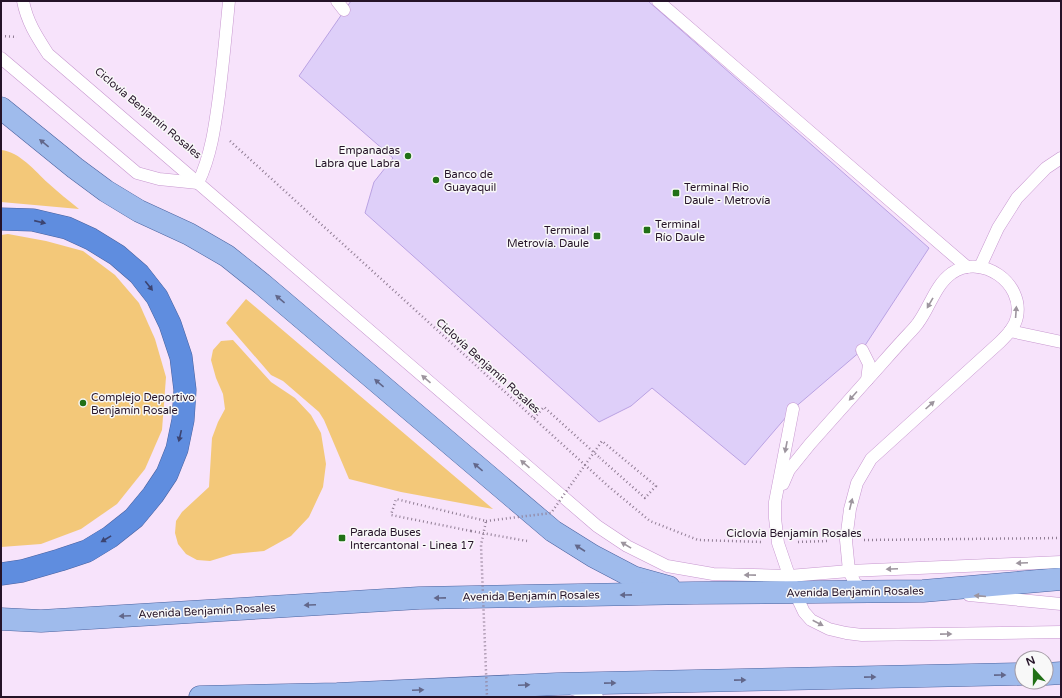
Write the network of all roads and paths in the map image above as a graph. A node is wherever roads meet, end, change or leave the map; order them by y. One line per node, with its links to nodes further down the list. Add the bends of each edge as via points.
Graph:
1 (23, 1): 5 (lane, via 29,23)
2 (228, 1): 10 (lane, via 225,51 214,130)
3 (658, 1): 12 (lane)
4 (1, 36): 5 (path)
5 (38, 39): 10 (lane, via 48,54)
6 (1, 58): 10 (lane, via 137,173 160,179)
7 (3, 112): 22 (main road, one-way to 7, via 227,256 189,234 139,211 106,191)
8 (226, 137): 19 (path, Ciclovía Benjamín Rosales)
9 (1061, 158): 13 (lane, via 1046,168 1017,198 998,228)
10 (198, 183): 30 (lane, one-way to 10, via 667,566 627,546 597,526)
11 (1, 219): 28 (highway, one-way to 28, via 33,220 67,228 117,255 139,274 158,297 170,324 181,358 185,390 183,420 172,462 153,495 134,518 110,537 87,550 22,571)
12 (967, 267): 13 (lane); 17 (lane, one-way to 17, via 953,272 942,282 918,323)
13 (980, 267): 14 (lane, one-way to 13, via 1017,317 1017,301 1009,284 993,271)
14 (1010, 331): 15 (lane); 24 (lane, one-way to 14, via 857,483 871,458)
15 (1061, 342)
16 (862, 350): 17 (lane, via 869,364)
17 (867, 380): 20 (lane, one-way to 20, via 789,470)
18 (793, 409): 20 (lane, one-way to 20)
19 (534, 418): 21 (path, bridge, via 544,407 600,458 645,498 656,486 602,442 550,513); 25 (path, Ciclovía Benjamín Rosales, via 650,521 698,540)
20 (775, 502): 25 (lane)
21 (486, 521): 22 (path, bridge, via 396,499 391,515 530,542); 39 (path, bridge, via 481,545)
22 (553, 531): 33 (main road, one-way to 22, via 633,577)
23 (1061, 538): 24 (path, Ciclovía Benjamín Rosales)
24 (846, 540): 25 (path, Ciclovía Benjamín Rosales); 27 (lane)
25 (778, 543): 30 (lane)
26 (1061, 562): 27 (lane, Avenida Benjamín Rosales, one-way to 27)
27 (849, 571): 30 (lane, Avenida Benjamín Rosales); 32 (lane, via 855,583)
28 (1, 574)
29 (1061, 579): 31 (main road, Avenida Benjamín Rosales)
30 (792, 584): 32 (main road, Avenida Benjamín Rosales); 33 (main road, Avenida Benjamín Rosales); 36 (lane, one-way to 36, via 804,612 811,620 829,629 846,633 862,635)
31 (923, 591): 32 (main road, Avenida Benjamín Rosales); 34 (lane, one-way to 31)
32 (867, 592)
33 (693, 593): 35 (main road, Avenida Benjamín Rosales, one-way to 35, via 419,598 41,621)
34 (1061, 604)
35 (1, 619)
36 (1061, 632)
37 (1014, 674): 38 (main road, one-way to 37)
38 (557, 684): 39 (main road, one-way to 38); 42 (lane)
39 (489, 692): 40 (main road, one-way to 39); 41 (lane)
40 (202, 697)
41 (461, 697)
42 (597, 697)

